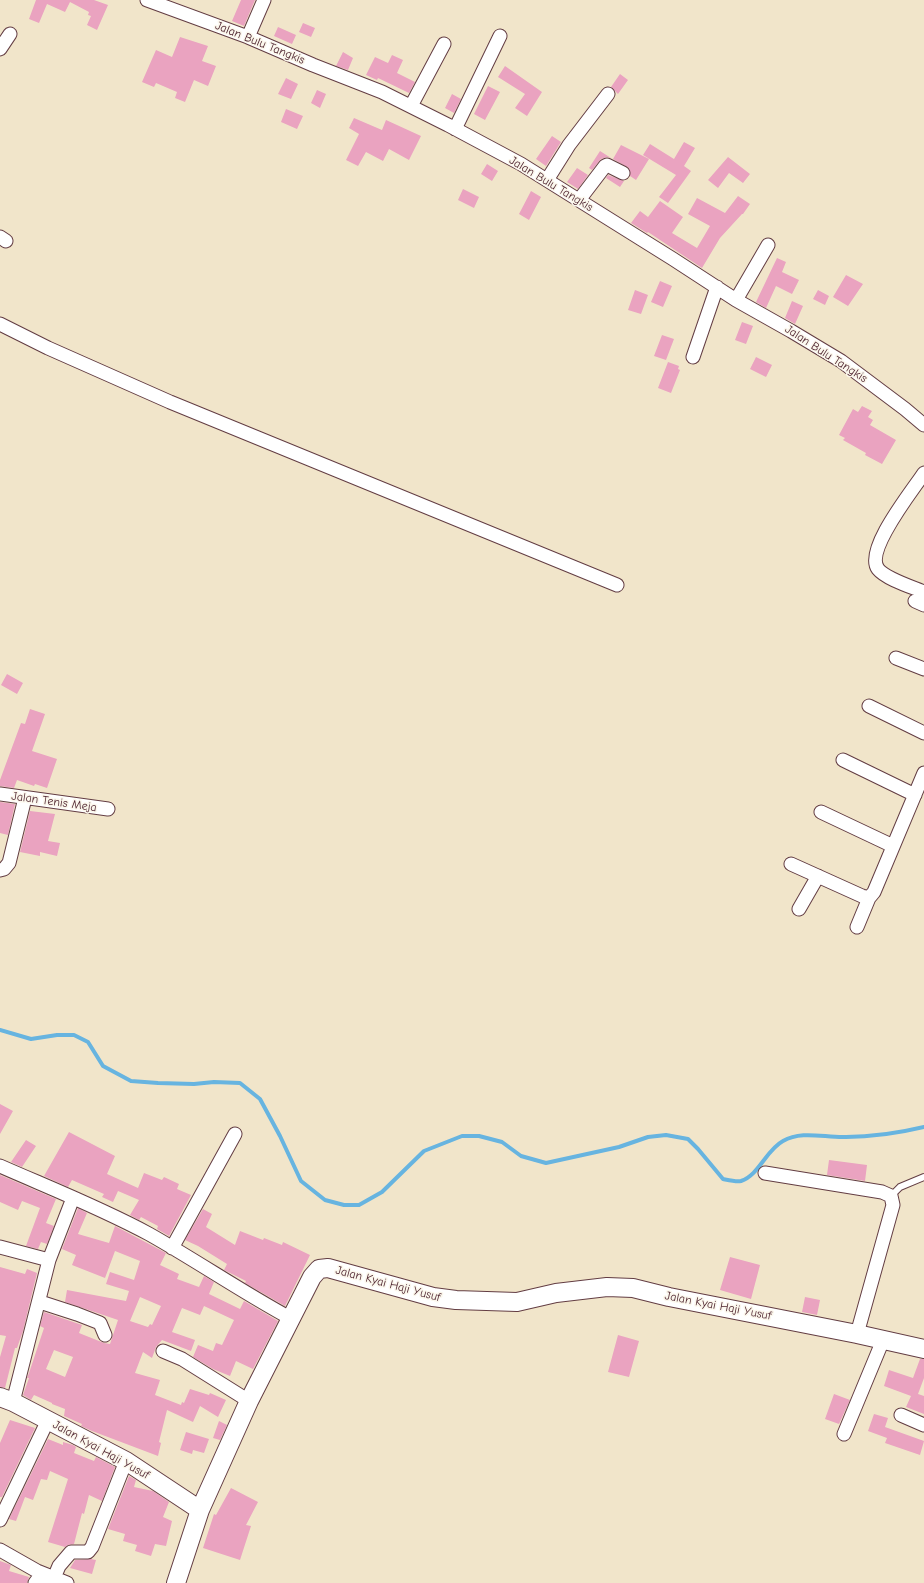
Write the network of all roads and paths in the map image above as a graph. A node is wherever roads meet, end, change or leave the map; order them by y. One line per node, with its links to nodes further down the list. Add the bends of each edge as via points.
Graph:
1 (147, 0): 5 (street, Jalan Bulu Tangkis)
2 (264, 0): 5 (street)
3 (10, 34): 7 (street)
4 (500, 36): 10 (street)
5 (248, 37): 9 (street, Jalan Bulu Tangkis)
6 (444, 44): 9 (street)
7 (0, 49)
8 (608, 94): 12 (street, via 569,145)
9 (411, 106): 10 (street, Jalan Bulu Tangkis)
10 (455, 129): 12 (street, Jalan Bulu Tangkis)
11 (623, 173): 13 (street, via 604,166)
12 (547, 180): 13 (street, Jalan Bulu Tangkis)
13 (579, 200): 15 (street, Jalan Bulu Tangkis)
14 (768, 245): 16 (street)
15 (717, 287): 16 (street, Jalan Bulu Tangkis); 18 (street)
16 (736, 300): 19 (street, Jalan Bulu Tangkis, via 841,361)
17 (0, 324): 21 (street, via 170,402)
18 (693, 356)
19 (924, 425)
20 (924, 473): 22 (street, via 885,531 875,561 878,570)
21 (618, 585)
22 (921, 599)
23 (896, 658): 24 (street)
24 (924, 669)
25 (869, 706): 26 (street)
26 (924, 733)
27 (843, 760): 30 (street)
28 (924, 773): 30 (street)
29 (0, 794): 31 (street, Jalan Tenis Meja)
30 (914, 795): 34 (street)
31 (25, 798): 32 (street, Jalan Tenis Meja); 36 (street, via 9,863)
32 (108, 809)
33 (821, 812): 34 (street)
34 (893, 846): 38 (street, via 874,892)
35 (791, 864): 37 (street)
36 (0, 870)
37 (818, 876): 38 (street); 39 (street)
38 (869, 898): 40 (street)
39 (799, 909)
40 (857, 927)
41 (235, 1134): 48 (street)
42 (0, 1166): 46 (street)
43 (765, 1173): 45 (street, via 882,1192)
44 (924, 1177): 45 (lane, via 900,1187)
45 (891, 1196): 52 (street, via 893,1205)
46 (73, 1198): 48 (street); 49 (street)
47 (0, 1247): 49 (street)
48 (172, 1248): 51 (street)
49 (49, 1260): 50 (street)
50 (40, 1302): 53 (street, via 92,1319 101,1325); 57 (street)
51 (290, 1318): 52 (street, Jalan Kyai Haji Yusuf, via 314,1273 325,1268 433,1297 456,1300 518,1302 590,1289 626,1287); 58 (street, Jalan Kyai Haji Yusuf)
52 (857, 1334): 54 (street, Jalan Kyai Haji Yusuf)
53 (105, 1335)
54 (883, 1340): 55 (street, Jalan Kyai Haji Yusuf); 62 (street)
55 (924, 1349)
56 (163, 1351): 58 (street, via 182,1359)
57 (6, 1399): 60 (street, Jalan Kyai Haji Yusuf)
58 (249, 1401): 64 (street, Jalan Kyai Haji Yusuf)
59 (901, 1415): 61 (street)
60 (48, 1420): 63 (street, Jalan Kyai Haji Yusuf); 65 (street)
61 (924, 1424)
62 (844, 1434)
63 (126, 1461): 64 (street, Jalan Kyai Haji Yusuf); 67 (street, via 92,1546 88,1552 71,1552)
64 (200, 1510): 70 (street)
65 (0, 1520)
66 (0, 1550): 67 (street, via 37,1571)
67 (54, 1576): 68 (street, via 37,1579); 69 (street)
68 (35, 1583)
69 (67, 1583)
70 (176, 1583)

